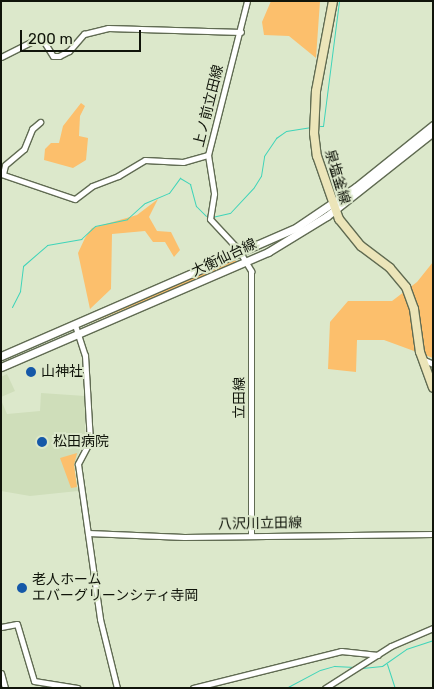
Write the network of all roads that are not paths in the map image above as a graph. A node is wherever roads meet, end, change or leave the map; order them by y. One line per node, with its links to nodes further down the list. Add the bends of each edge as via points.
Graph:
1 (247, 1): 3 (street, 上ノ前立田線)
2 (333, 1): 11 (main road, 泉塩釜線, via 318,79 314,133)
3 (241, 32): 4 (street, via 108,28 84,34 69,51 59,56 53,56 41,37); 8 (street, 上ノ前立田線)
4 (1, 57)
5 (40, 122): 9 (street, via 32,129 24,149)
6 (433, 125): 11 (main road, 大衡仙台線)
7 (433, 132): 11 (main road, 大衡仙台線)
8 (208, 155): 10 (street, via 183,162 145,160 92,186 75,199); 12 (street, 上ノ前立田線, via 214,194 210,218)
9 (3, 164): 10 (street)
10 (2, 174)
11 (333, 208): 12 (main road, 大衡仙台線); 13 (main road, 大衡仙台線); 19 (main road, 泉塩釜線, via 361,246 390,268 406,287 414,309)
12 (241, 253): 13 (street, 上ノ前立田線); 14 (main road, 大衡仙台線)
13 (247, 263): 15 (main road, 大衡仙台線); 24 (street, 立田線, via 252,286)
14 (75, 325): 15 (street); 16 (main road, 大衡仙台線)
15 (79, 335): 17 (main road, 大衡仙台線); 23 (street, via 85,355 90,442 78,464)
16 (35, 342): 17 (street); 18 (main road, 大衡仙台線)
17 (39, 352): 21 (main road, 大衡仙台線)
18 (1, 356)
19 (422, 360): 20 (street); 22 (main road, 泉塩釜線)
20 (433, 364)
21 (1, 367)
22 (433, 388)
23 (88, 533): 24 (street, 八沢川立田線, via 184,537); 32 (street, via 100,619)
24 (251, 534): 25 (street, 八沢川立田線)
25 (433, 534)
26 (1, 628): 31 (street, via 16,624 34,681)
27 (433, 628): 28 (street)
28 (378, 655): 33 (street, via 341,651); 34 (street)
29 (1, 673): 30 (street)
30 (3, 687)
31 (77, 688)
32 (117, 688)
33 (193, 688)
34 (325, 688)

